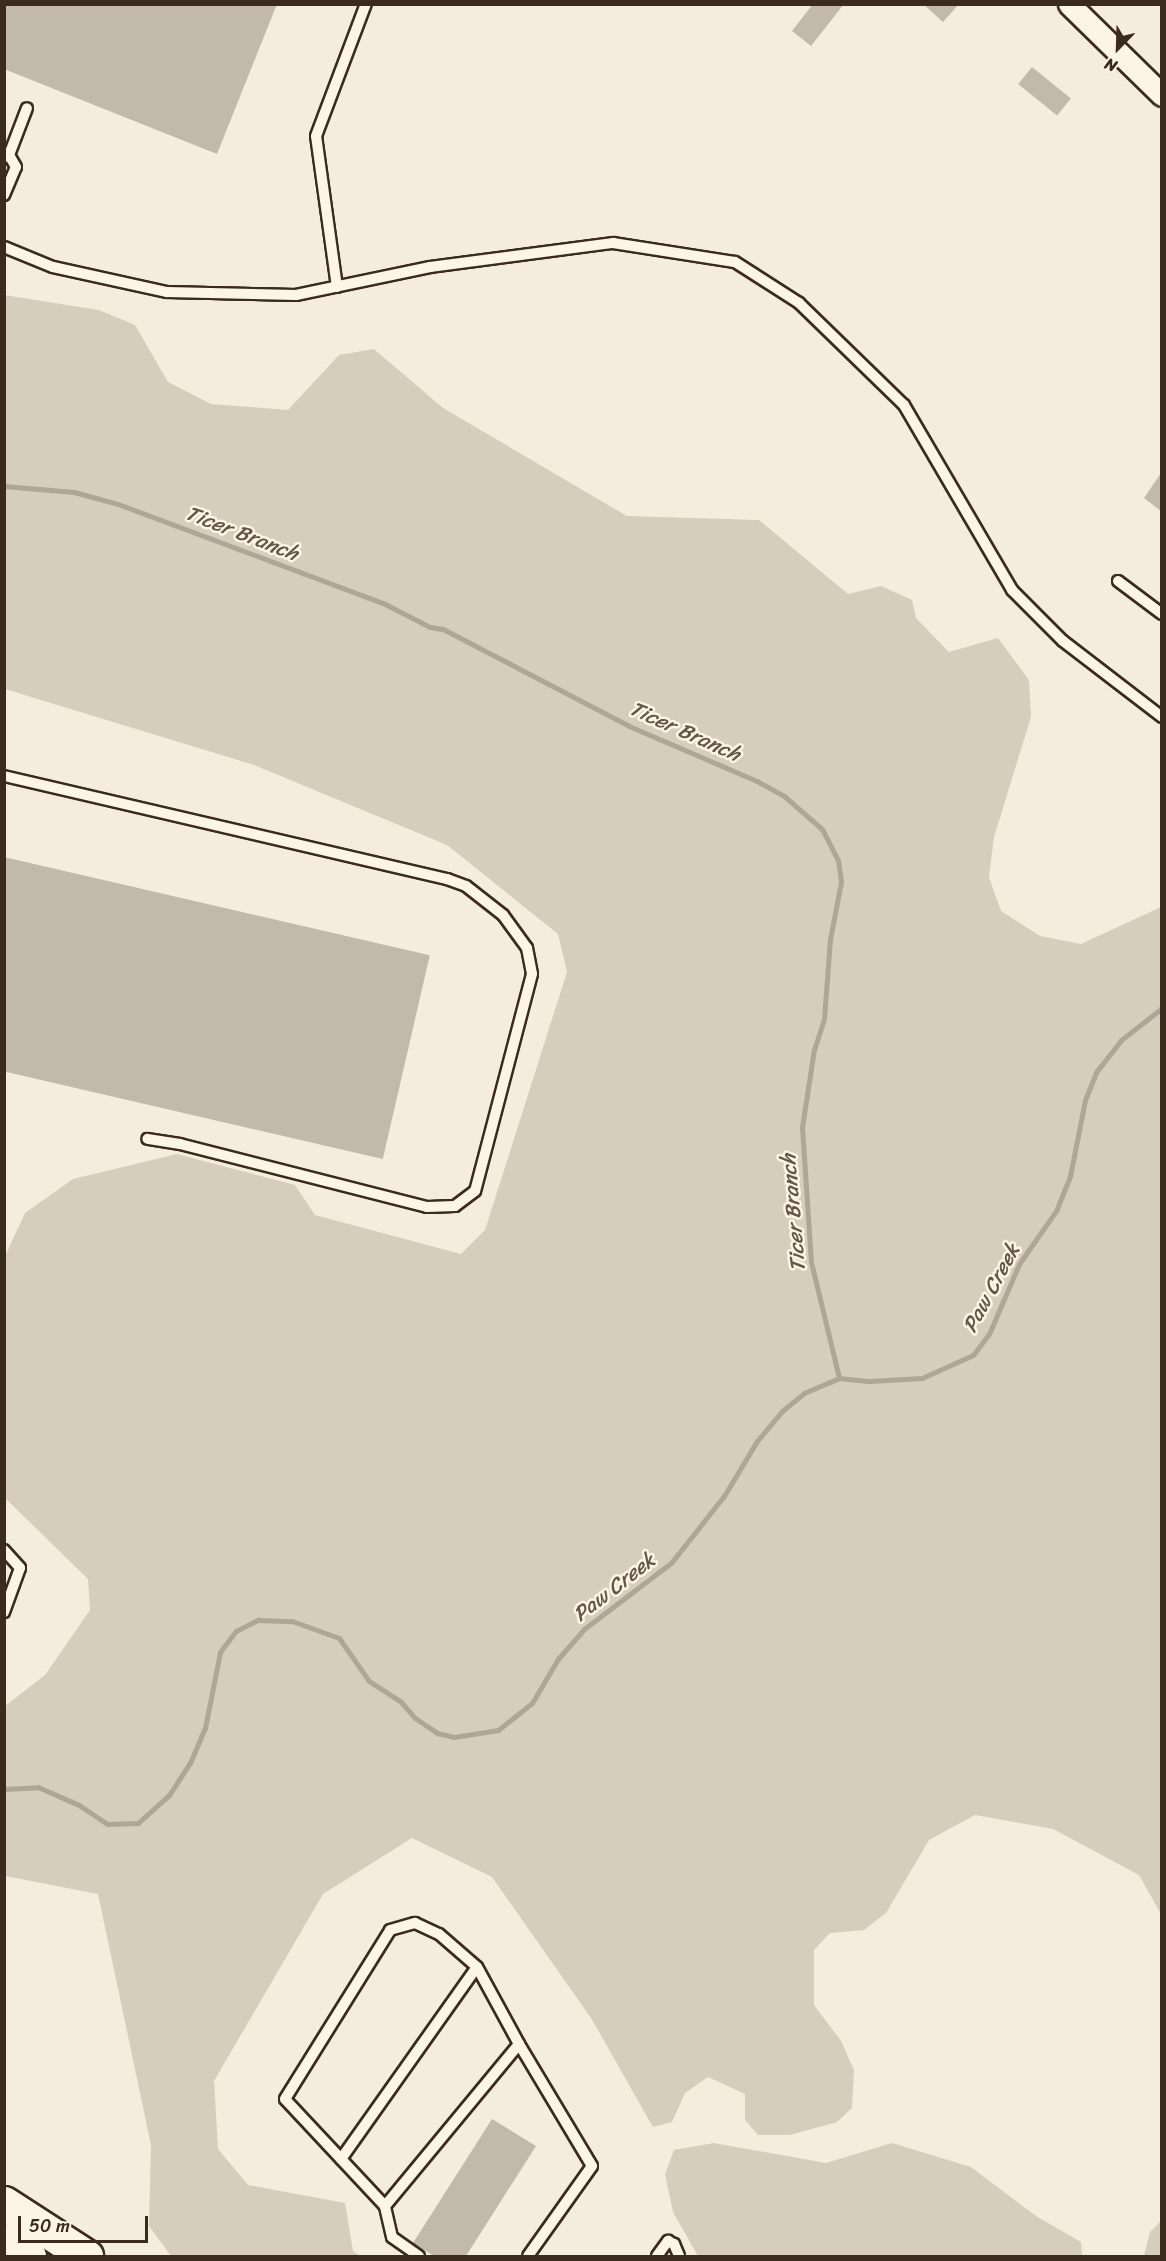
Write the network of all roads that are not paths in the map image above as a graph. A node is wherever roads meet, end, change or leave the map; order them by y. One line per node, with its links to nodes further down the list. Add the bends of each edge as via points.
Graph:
1 (366, 4): 8 (lane, via 316,136)
2 (1069, 4): 3 (street)
3 (1161, 95)
4 (27, 108): 5 (lane)
5 (7, 156): 6 (lane, via 16,167)
6 (4, 195)
7 (4, 247): 8 (lane, via 53,267 166,292 296,295)
8 (337, 287): 11 (lane, via 430,267 613,243 735,262 799,303 904,405 1012,590 1063,641)
9 (1118, 581): 10 (lane)
10 (1161, 614)
11 (1161, 717)
12 (4, 776): 13 (lane, via 447,879 466,886 503,915 527,948 532,974 475,1191 455,1206 427,1207)
13 (147, 1139)
14 (4, 1550): 15 (lane, via 20,1568)
15 (4, 1612)
16 (477, 1966): 17 (lane); 18 (lane); 18 (lane, via 439,1934 415,1923 390,1930 285,2099)
17 (519, 2044): 20 (lane); 25 (lane, via 592,2166)
18 (341, 2159): 20 (lane)
19 (4, 2203): 23 (main road)
20 (385, 2206): 24 (lane, via 392,2237)
21 (4, 2240): 22 (main road)
22 (29, 2256)
23 (86, 2256)
24 (419, 2256)
25 (528, 2256)
26 (657, 2256): 27 (lane, via 668,2241 674,2244)
27 (679, 2256)

